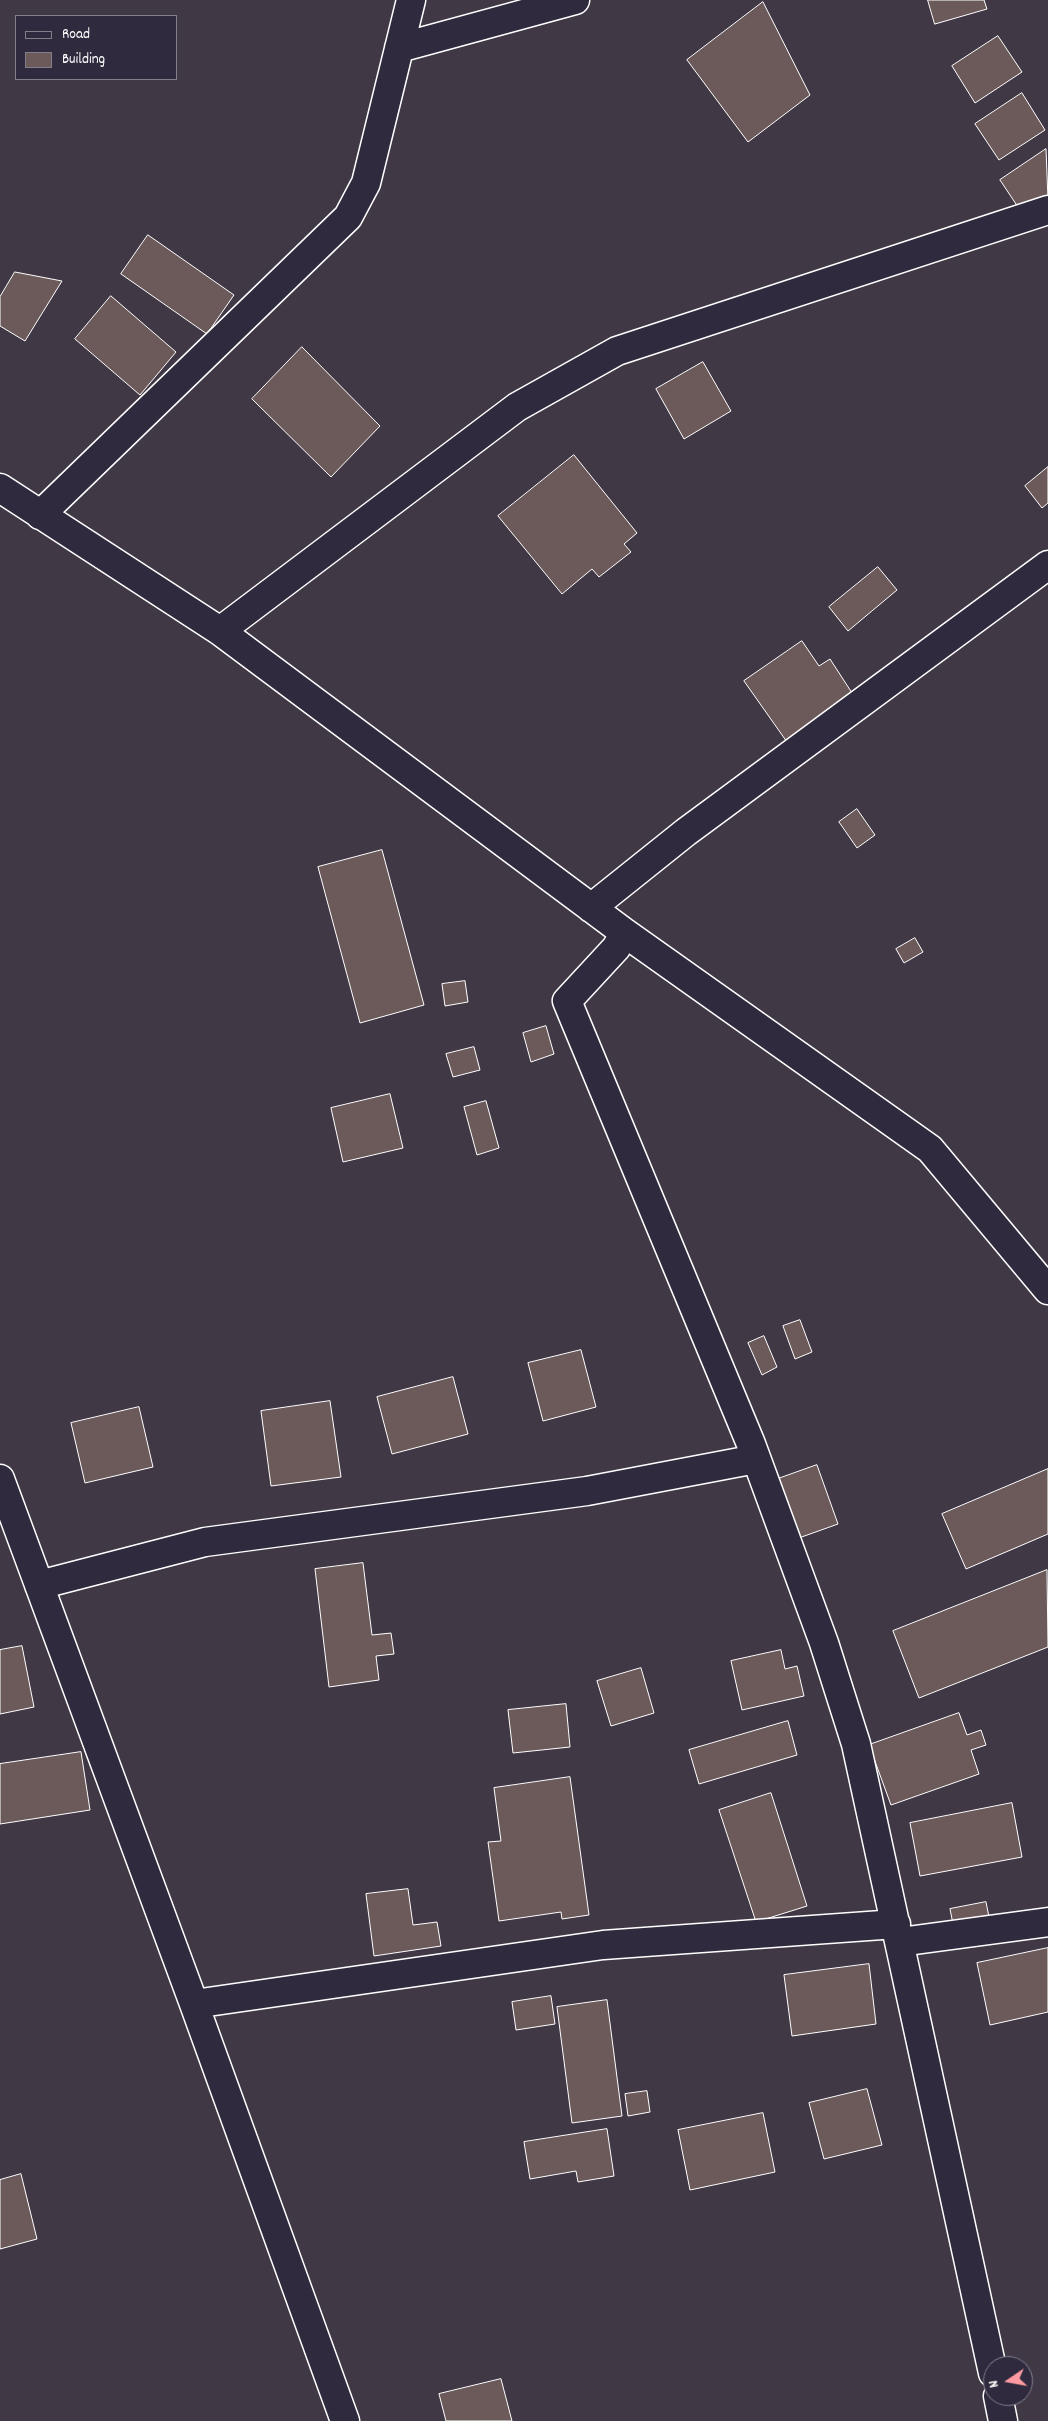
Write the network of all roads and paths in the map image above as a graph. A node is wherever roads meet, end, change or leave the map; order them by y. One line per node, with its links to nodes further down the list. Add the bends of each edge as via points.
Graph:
1 (412, 0): 3 (street)
2 (574, 0): 3 (street)
3 (399, 48): 6 (street, via 366,183 348,217)
4 (1048, 210): 8 (street, via 617,351 517,407)
5 (0, 488): 6 (street)
6 (40, 515): 8 (street)
7 (1048, 565): 9 (street, via 686,832)
8 (220, 631): 9 (street)
9 (591, 908): 10 (street)
10 (624, 933): 11 (street, via 930,1149); 12 (street, via 616,948 567,1001)
11 (1048, 1290)
12 (756, 1458): 14 (street, via 587,1491 205,1542); 16 (street, via 824,1642 856,1744)
13 (0, 1479): 14 (street)
14 (39, 1585): 17 (street)
15 (1048, 1922): 16 (street)
16 (898, 1933): 17 (street, via 603,1945); 18 (street)
17 (194, 2004): 20 (street)
18 (989, 2356)
19 (1000, 2406): 21 (street)
20 (345, 2421)
21 (1003, 2421)

